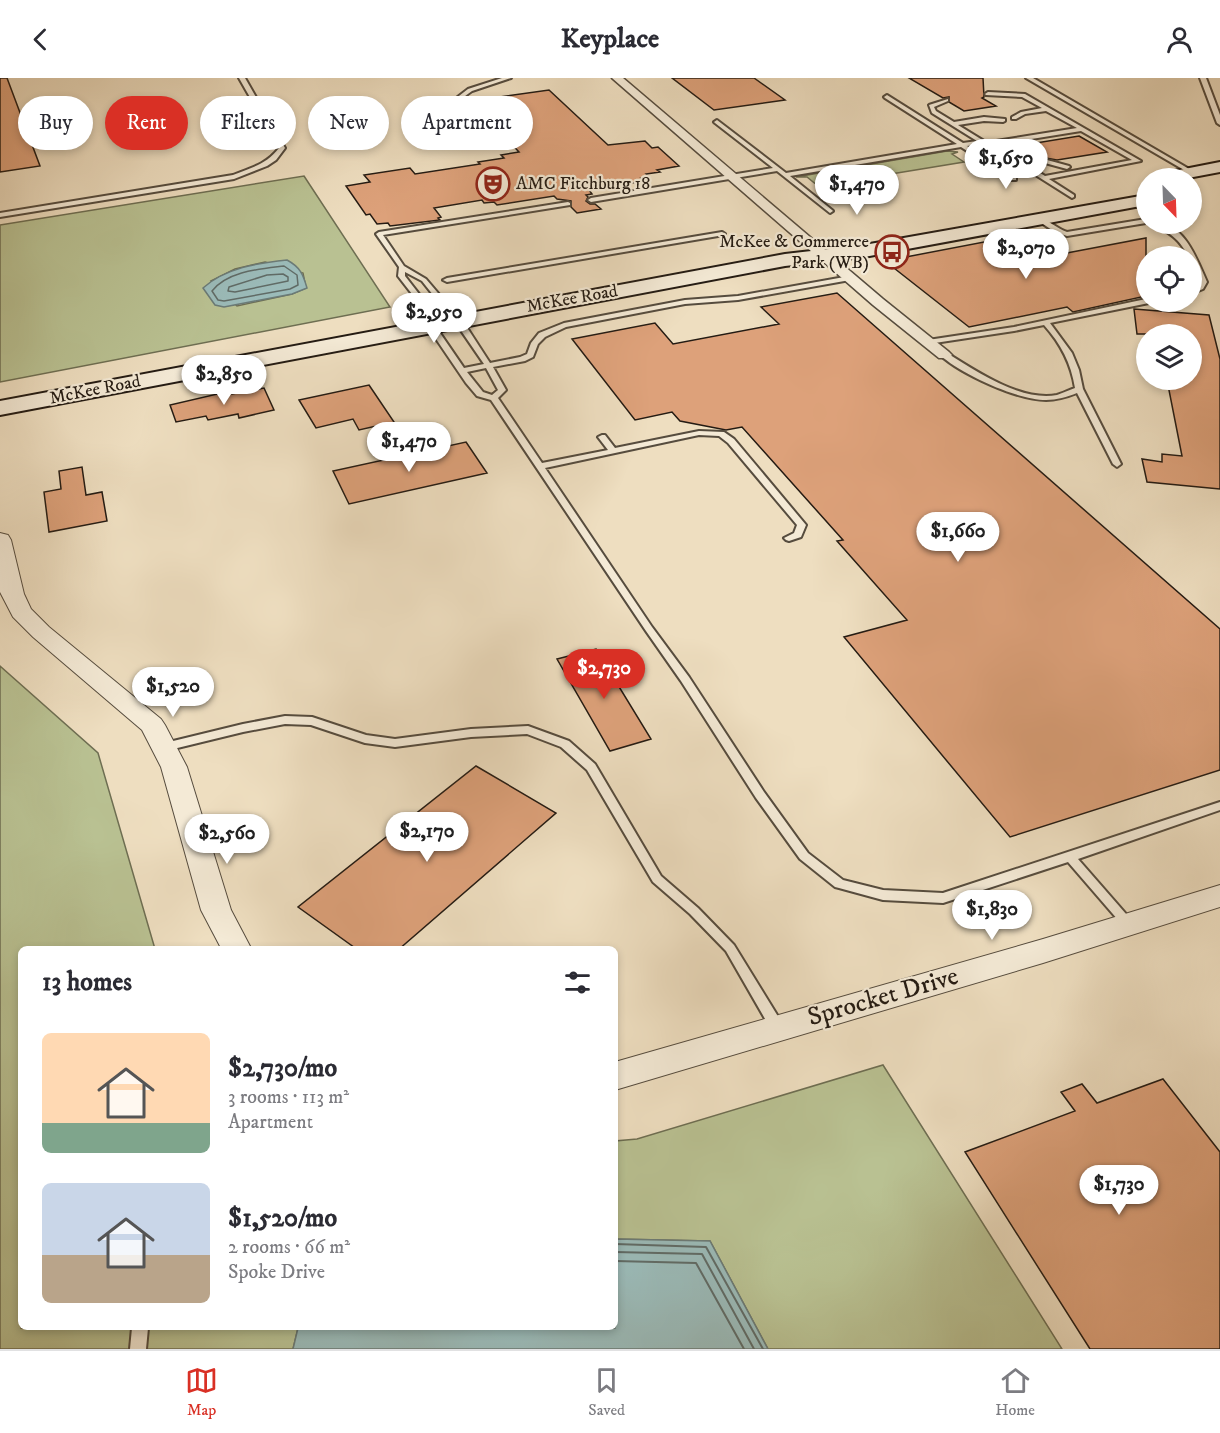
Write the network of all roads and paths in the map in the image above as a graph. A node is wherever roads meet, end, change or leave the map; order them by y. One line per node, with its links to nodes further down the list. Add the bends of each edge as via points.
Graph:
1 (242, 78): 46 (lane, via 282,148 274,159 250,172 216,181)
2 (508, 78): 7 (lane)
3 (617, 78): 35 (street)
4 (1029, 78): 30 (lane)
5 (1203, 78): 16 (lane)
6 (988, 94): 10 (lane, via 1023,95)
7 (462, 96)
8 (887, 97): 24 (lane)
9 (946, 100): 17 (lane, via 931,106)
10 (1047, 109): 11 (lane); 18 (lane)
11 (1023, 113): 13 (lane); 14 (lane)
12 (995, 115): 14 (lane)
13 (1014, 118)
14 (984, 119): 17 (lane)
15 (717, 122): 31 (lane)
16 (1220, 123)
17 (952, 124): 21 (lane)
18 (1082, 129): 19 (lane); 33 (lane, via 1138,161)
19 (1032, 137): 20 (lane); 22 (lane)
20 (1012, 141): 23 (lane); 25 (lane)
21 (982, 142): 23 (lane); 24 (lane)
22 (1041, 142)
23 (990, 144): 36 (lane)
24 (963, 146): 34 (lane); 37 (lane)
25 (1021, 146)
26 (1067, 159): 28 (lane)
27 (1047, 162): 28 (lane)
28 (1066, 167): 33 (lane)
29 (1220, 167): 32 (main road)
30 (1184, 168)
31 (778, 170): 34 (lane); 35 (lane)
32 (1202, 171)
33 (1075, 172): 36 (lane)
34 (785, 175): 45 (lane)
35 (733, 177): 41 (lane); 51 (street)
36 (1043, 178): 40 (lane)
37 (1014, 179)
38 (1136, 184): 44 (main road, via 1102,197 1099,201)
39 (1094, 192): 40 (main road, McKee Road)
40 (1072, 196): 47 (main road, via 1070,205); 51 (main road, McKee Road)
41 (591, 200)
42 (1136, 202): 44 (main road, McKee Road)
43 (568, 204): 54 (lane, via 379,234)
44 (1108, 207): 47 (main road, McKee Road)
45 (830, 211)
46 (0, 215)
47 (1039, 219): 48 (lane, via 1067,234); 53 (main road, McKee Road)
48 (1136, 223)
49 (722, 234): 56 (lane)
50 (1177, 234): 52 (lane)
51 (810, 242): 53 (street); 58 (main road, McKee Road)
52 (1187, 246)
53 (826, 256): 55 (street); 58 (main road, McKee Road)
54 (402, 267): 58 (lane, via 424,280); 58 (lane, via 401,276)
55 (850, 278): 60 (street); 62 (lane, via 738,298 685,302 564,325 542,335 530,355)
56 (447, 280)
57 (1136, 304): 59 (lane)
58 (441, 316): 62 (lane); 63 (lane); 65 (main road, McKee Road); 67 (main road, McKee Road)
59 (1046, 322): 60 (lane); 64 (lane, via 1062,340 1076,367)
60 (928, 342): 61 (street)
61 (944, 356): 64 (lane, via 992,382 1028,395 1056,397)
62 (489, 366): 63 (lane); 66 (lane, via 502,390)
63 (462, 371): 66 (lane, via 480,394)
64 (1079, 389): 70 (lane)
65 (0, 391)
66 (494, 398): 71 (lane)
67 (0, 408)
68 (603, 437): 69 (lane)
69 (613, 451): 71 (lane); 72 (lane, via 699,433 721,434 802,525 798,535)
70 (1117, 464)
71 (540, 466): 76 (lane, via 760,795 804,856 839,884 883,895 944,898)
72 (789, 538)
73 (0, 540): 74 (street, via 12,594 21,612 152,725)
74 (165, 747): 79 (street, via 216,910); 80 (lane, via 285,720 312,722 365,739 395,743 528,730 565,744 591,767 657,879 730,948)
75 (1220, 806): 76 (lane)
76 (1070, 857): 78 (lane)
77 (1220, 896): 78 (street, Sprocket Drive)
78 (1129, 925): 80 (street, Sprocket Drive)
79 (235, 946)
80 (777, 1027): 81 (street, Sprocket Drive)
81 (618, 1075)
82 (140, 1330): 83 (lane)
83 (138, 1349)

